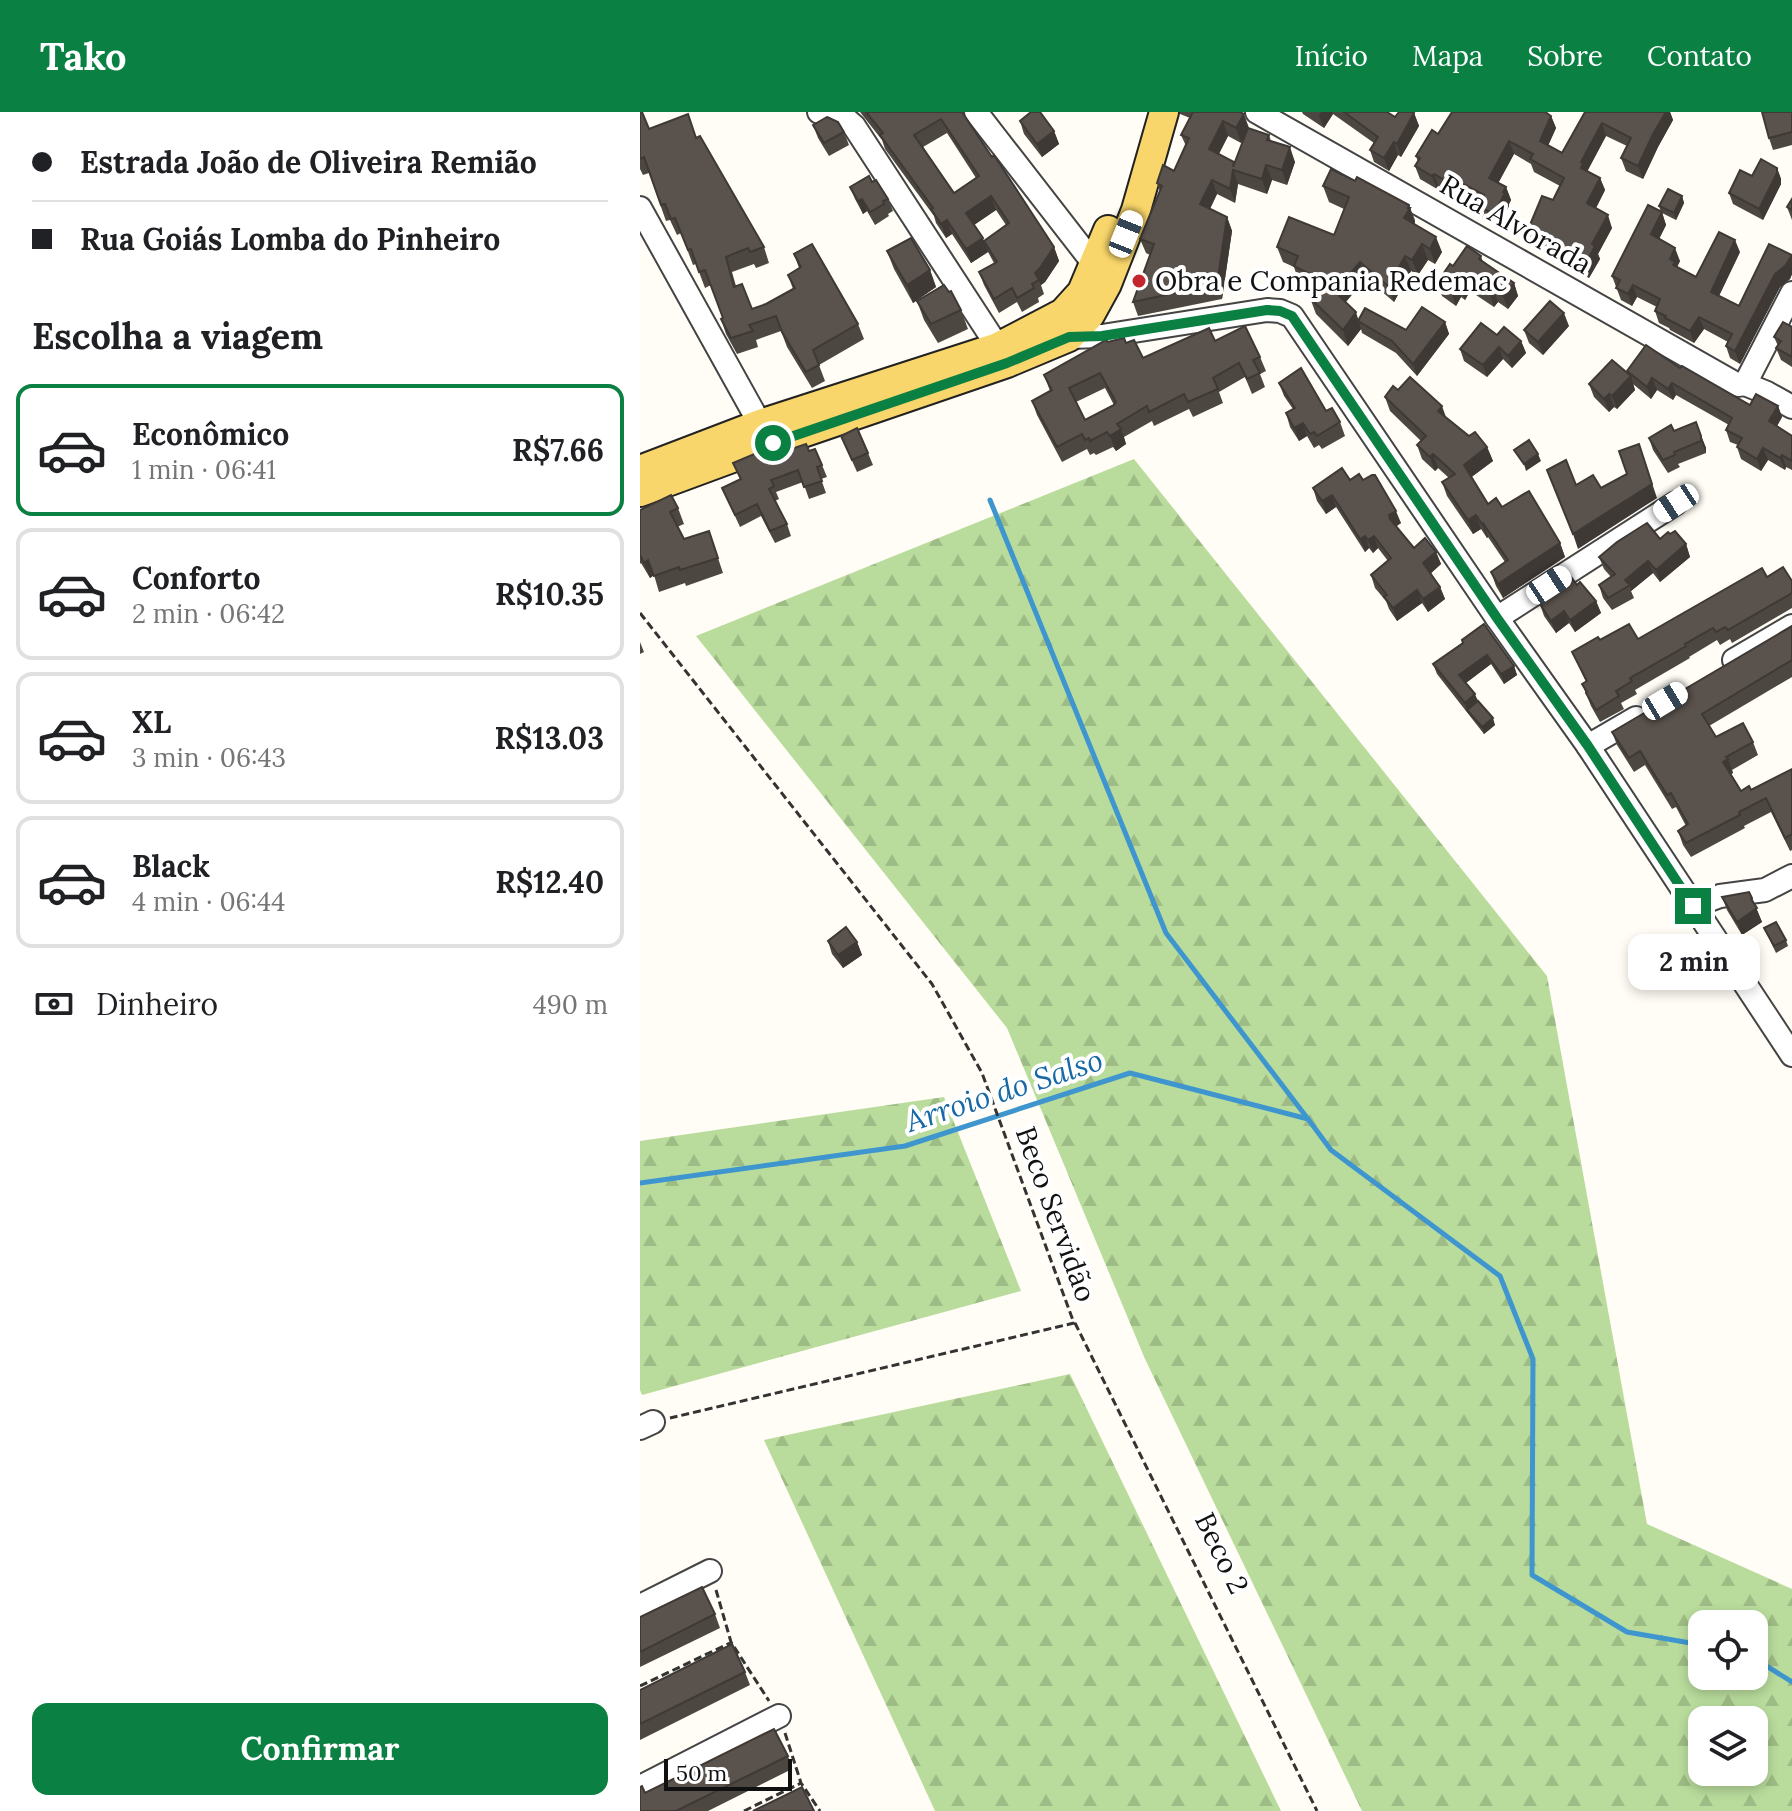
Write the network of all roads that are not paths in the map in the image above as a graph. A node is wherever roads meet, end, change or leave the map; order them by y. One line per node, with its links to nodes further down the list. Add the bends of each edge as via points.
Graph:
1 (819, 112): 10 (street, via 854,126)
2 (976, 112): 7 (street)
3 (1144, 112): 7 (main road, via 1118,205)
4 (1164, 112): 9 (main road, via 1136,210 1107,284 1090,315)
5 (1257, 112): 11 (street, Rua Alvorada, via 1738,385)
6 (640, 208): 13 (street)
7 (1094, 264): 10 (main road, via 1082,292 1063,313)
8 (1792, 293): 11 (street)
9 (1069, 337): 15 (main road); 17 (street, via 1267,310 1292,316)
10 (998, 347): 13 (main road)
11 (1745, 384): 12 (street, Rua Alvorada)
12 (1792, 407)
13 (760, 424): 14 (main road)
14 (640, 470)
15 (640, 492)
16 (1676, 503): 17 (street)
17 (1497, 618): 21 (street)
18 (1792, 626): 19 (street)
19 (1710, 674)
20 (1656, 706): 21 (street)
21 (1588, 746): 23 (street)
22 (1792, 876): 23 (street, via 1765,890)
23 (1693, 906): 24 (street)
24 (1792, 1055)
25 (710, 1571): 26 (street)
26 (640, 1606)
27 (779, 1716): 28 (street)
28 (640, 1787)

